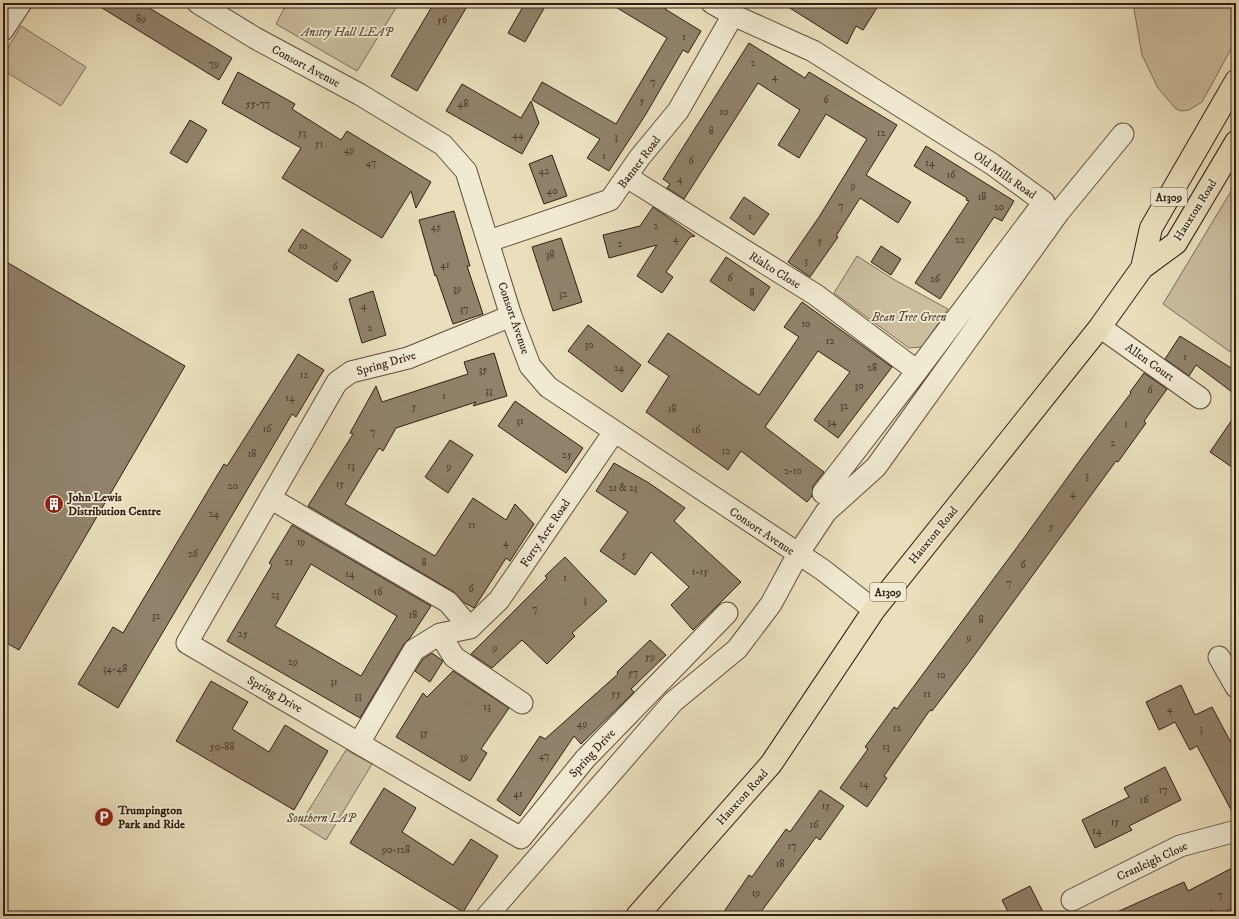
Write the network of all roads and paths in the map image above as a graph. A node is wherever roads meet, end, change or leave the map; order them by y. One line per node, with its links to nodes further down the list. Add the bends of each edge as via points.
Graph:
1 (21, 3): 5 (street)
2 (198, 3): 10 (street, Consort Avenue, via 443,144 466,171)
3 (712, 3): 4 (street, Old Mills Road)
4 (734, 15): 9 (street, Banner Road, via 678,111); 14 (street, Old Mills Road, via 813,51 992,164 1044,202)
5 (3, 30)
6 (1236, 81): 11 (main road, Hauxton Road / A1309, via 1151,228)
7 (1123, 134): 19 (street, via 1059,212 876,467 826,512)
8 (1236, 142): 11 (main road, Hauxton Road, via 1176,243)
9 (627, 177): 10 (street, Banner Road, via 610,200); 14 (street, Rialto Close, via 816,296)
10 (489, 241): 12 (street, Consort Avenue)
11 (1142, 268): 13 (main road, Hauxton Road / A1309)
12 (511, 316): 16 (street, Consort Avenue, via 530,366 548,387); 18 (street, Spring Drive, via 408,358 351,372 337,382)
13 (1100, 327): 15 (street, Allen Court); 20 (main road, Hauxton Road / A1309)
14 (917, 372): 17 (street, Old Mills Road)
15 (1200, 398)
16 (614, 432): 19 (street, Consort Avenue); 22 (street, Forty Acre Road, via 499,600)
17 (823, 493)
18 (270, 498): 22 (street, via 448,602); 27 (street, Spring Drive, via 187,643)
19 (798, 554): 20 (street, Consort Avenue); 30 (street, via 771,604 737,648 673,702)
20 (874, 610): 31 (main road, Hauxton Road / A1309, via 771,764)
21 (727, 613): 27 (street, Spring Drive, via 585,759 521,838)
22 (470, 628): 23 (street)
23 (440, 634): 26 (street, via 454,657); 27 (street, via 414,650)
24 (1219, 657): 25 (street)
25 (1236, 687)
26 (522, 703)
27 (359, 743)
28 (1236, 831): 29 (street, Cranleigh Close, via 1180,846)
29 (1072, 900)
30 (487, 916)
31 (636, 916)

